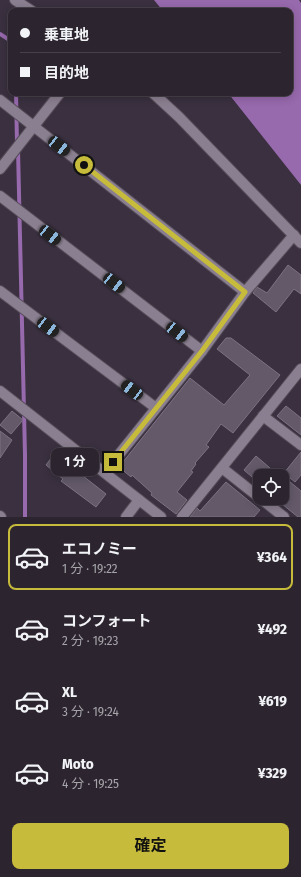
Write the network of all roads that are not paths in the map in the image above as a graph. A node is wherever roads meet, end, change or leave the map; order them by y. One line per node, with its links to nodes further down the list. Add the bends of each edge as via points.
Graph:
1 (15, 0): 2 (street)
2 (27, 8)
3 (58, 96): 6 (street)
4 (156, 96): 9 (street)
5 (0, 100): 6 (street)
6 (34, 126): 7 (street); 12 (street)
7 (0, 169)
8 (0, 196): 13 (street)
9 (294, 234): 10 (street); 12 (street)
10 (301, 242)
11 (0, 291): 16 (street)
12 (245, 292): 13 (street)
13 (202, 351): 16 (street)
14 (301, 369): 17 (street)
15 (0, 391): 20 (street)
16 (156, 408): 20 (street)
17 (264, 416): 18 (street); 19 (street)
18 (301, 445)
19 (222, 468): 24 (street); 25 (street)
20 (105, 472): 21 (street)
21 (139, 500): 22 (street); 23 (street)
22 (126, 517)
23 (161, 517)
24 (182, 517)
25 (284, 517)

